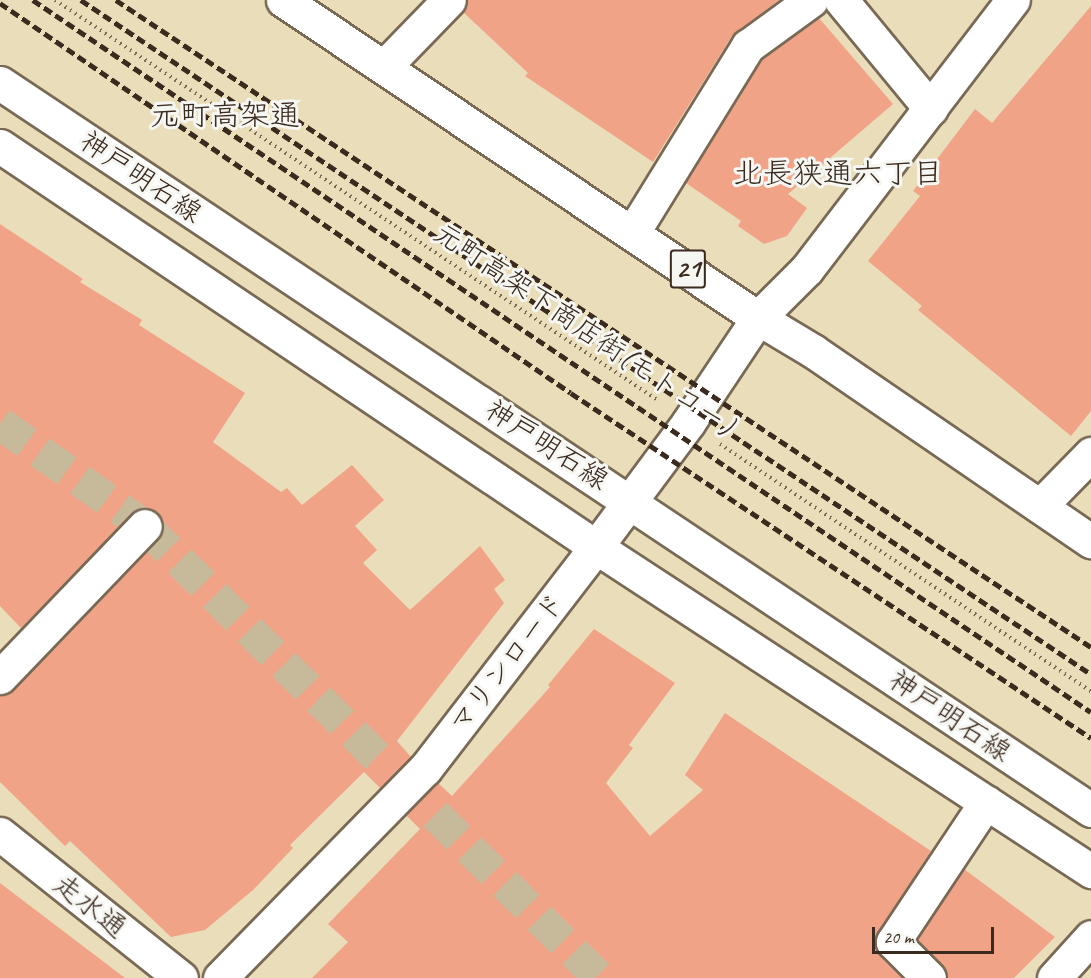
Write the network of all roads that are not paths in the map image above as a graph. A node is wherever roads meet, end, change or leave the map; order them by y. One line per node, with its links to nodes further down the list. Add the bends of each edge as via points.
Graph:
1 (283, 0): 6 (main road, 21)
2 (449, 0): 6 (main road)
3 (811, 0): 10 (main road, via 748,46)
4 (841, 0): 8 (main road)
5 (1013, 0): 8 (main road, マリンロード)
6 (384, 67): 10 (main road, 21)
7 (0, 83): 13 (main road, 神戸明石線)
8 (931, 109): 11 (main road, マリンロード, via 917,122 807,269)
9 (0, 146): 17 (main road, 神戸明石線)
10 (633, 232): 11 (main road, 21)
11 (758, 318): 13 (main road, マリンロード); 14 (main road, 21, via 813,351)
12 (1091, 454): 14 (main road)
13 (631, 501): 17 (main road, マリンロード); 20 (main road, 神戸明石線)
14 (1040, 506): 16 (main road, 21)
15 (145, 526): 18 (main road)
16 (1091, 541)
17 (596, 547): 19 (main road, 神戸明石線); 25 (main road, マリンロード, via 425,769)
18 (0, 677)
19 (986, 802): 22 (main road, 神戸明石線); 26 (main road, via 893,942)
20 (1091, 810)
21 (0, 834): 24 (main road, 走水通)
22 (1091, 871)
23 (1091, 937): 27 (main road)
24 (181, 978)
25 (220, 978)
26 (929, 978)
27 (1054, 978)

